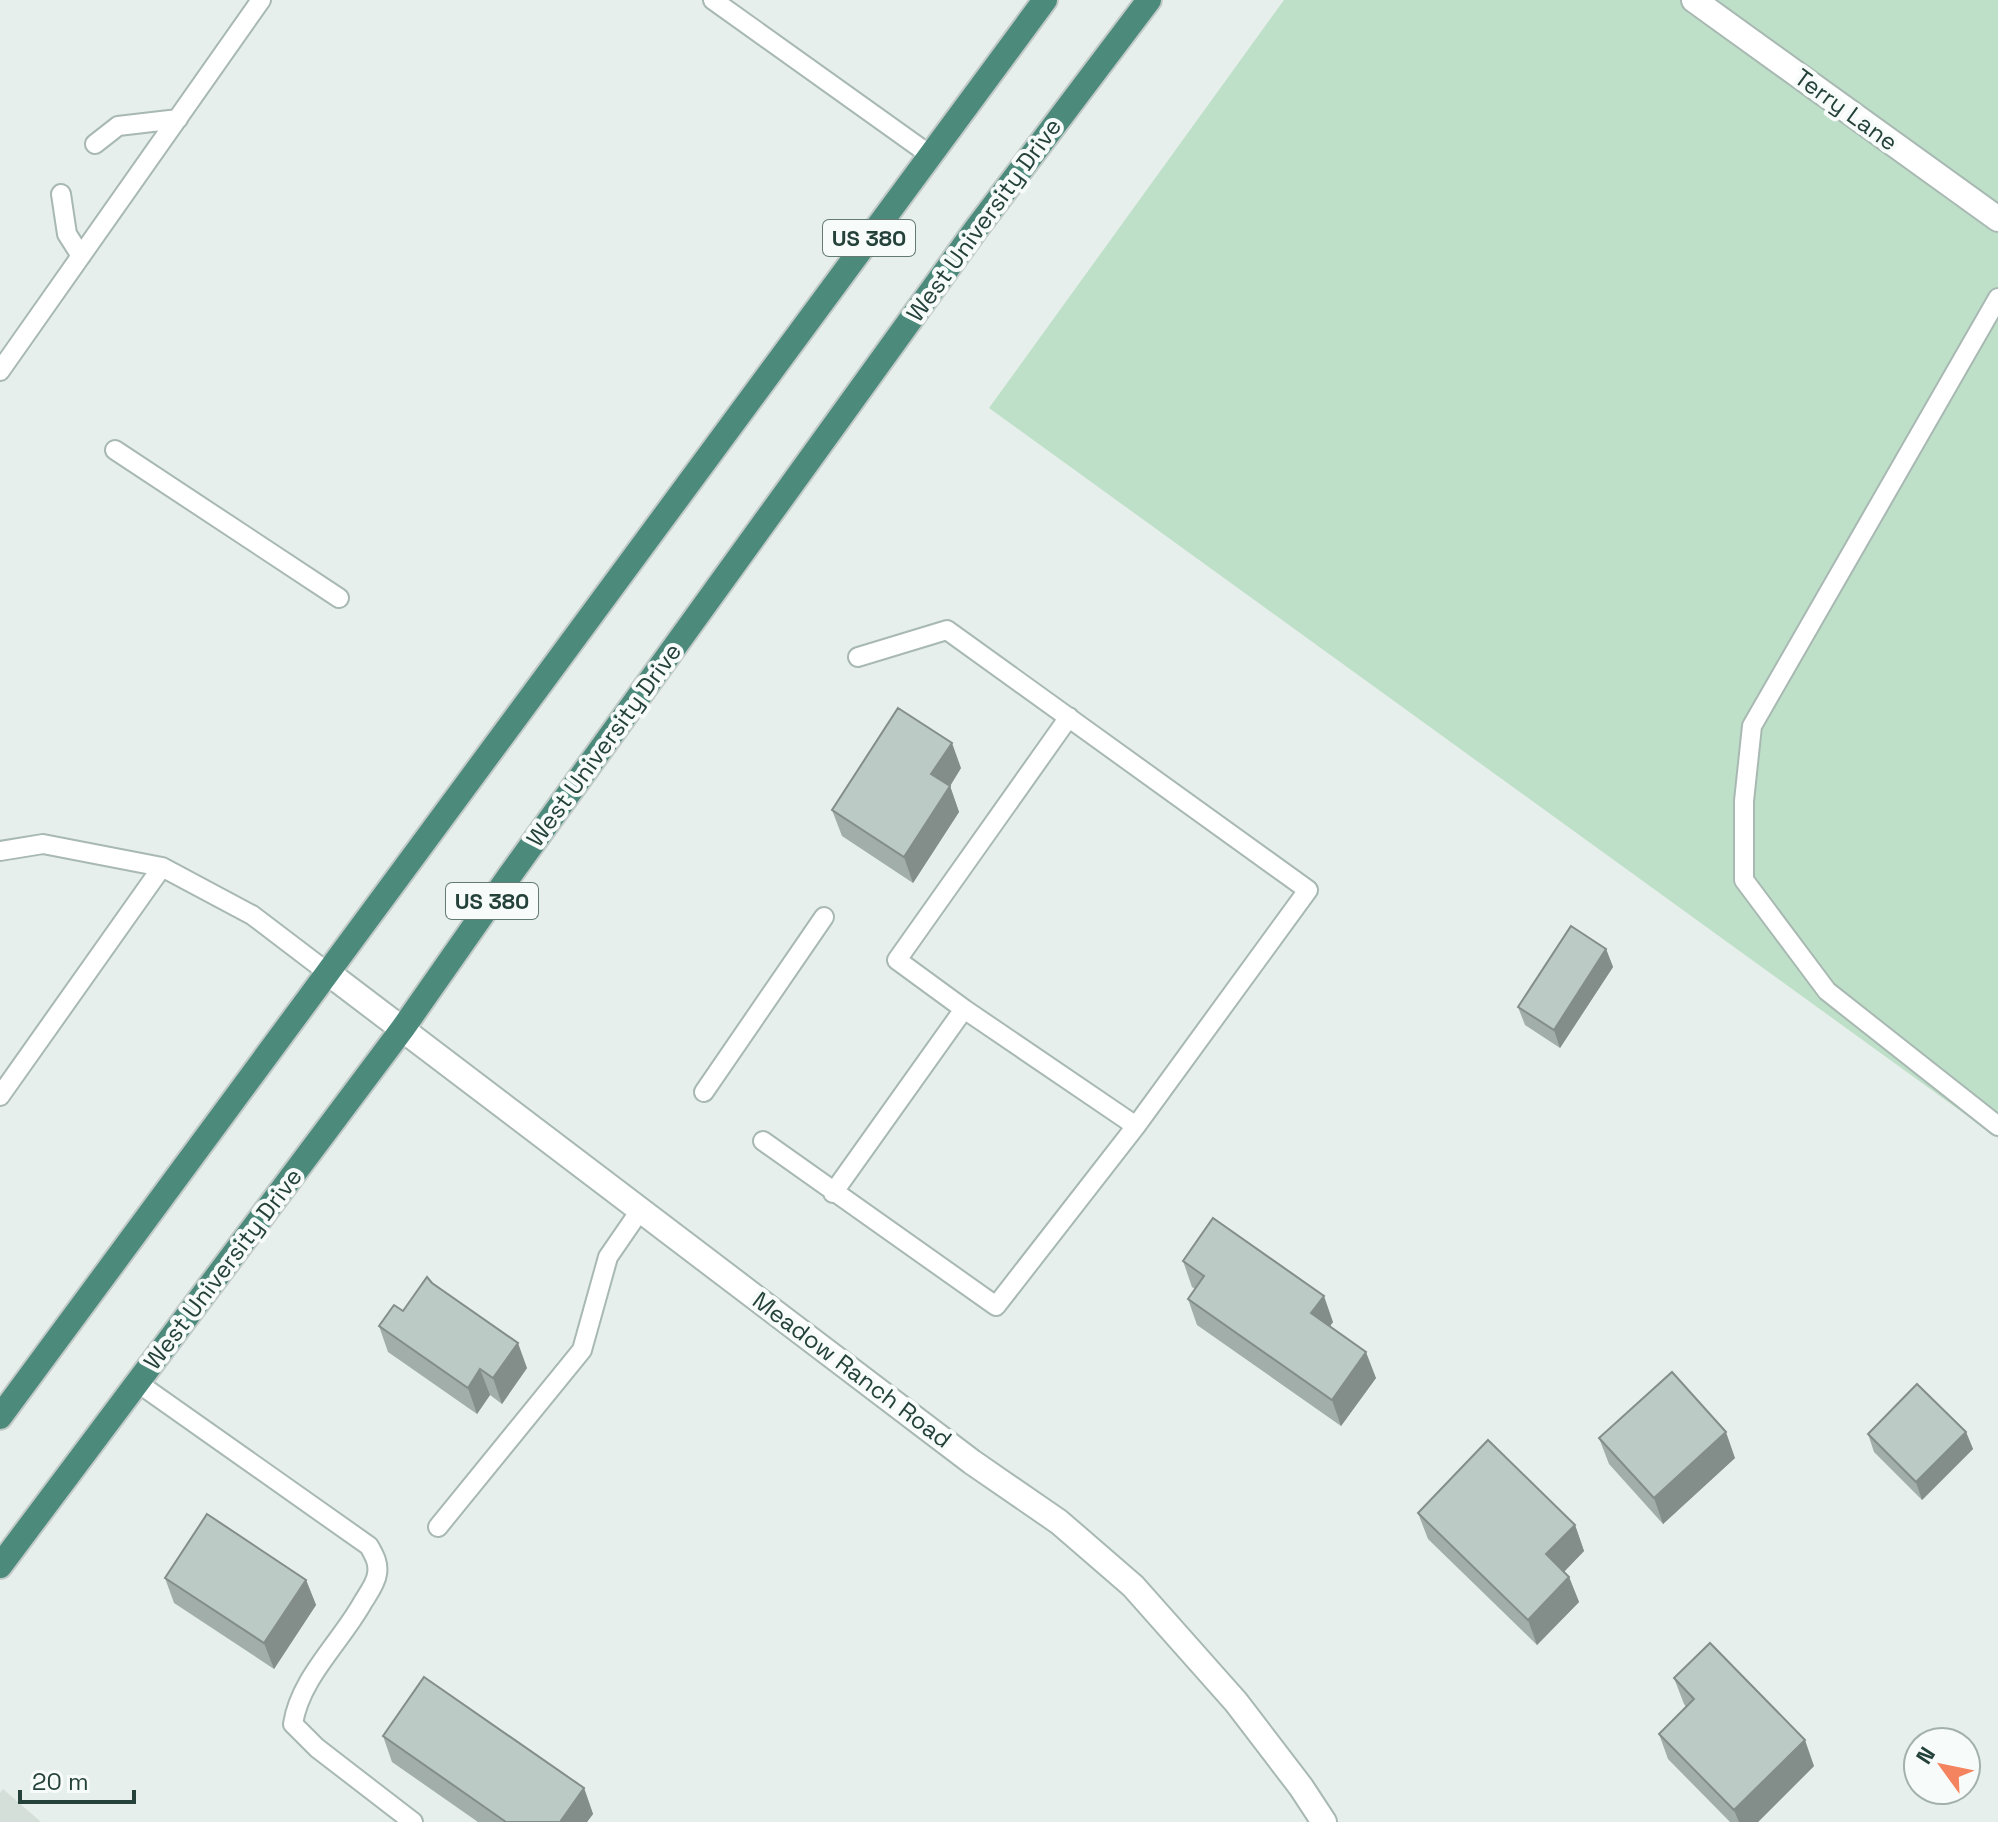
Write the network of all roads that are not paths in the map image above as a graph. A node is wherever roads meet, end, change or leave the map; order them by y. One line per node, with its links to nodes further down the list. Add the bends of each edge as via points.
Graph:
1 (261, 0): 6 (lane)
2 (713, 0): 8 (lane)
3 (1045, 0): 8 (highway, US 380)
4 (1149, 0): 23 (highway, West University Drive / US 380, via 985,217)
5 (1694, 0): 10 (street, Terry Lane)
6 (178, 119): 7 (lane, via 118,126); 11 (lane)
7 (95, 144)
8 (930, 155): 21 (highway, US 380)
9 (61, 194): 11 (lane, via 67,234)
10 (1998, 219)
11 (81, 256): 13 (lane)
12 (1998, 298): 27 (lane, via 1752,726 1744,801 1744,880 1827,991)
13 (0, 371)
14 (115, 450): 15 (lane)
15 (339, 598)
16 (858, 657): 17 (lane, via 947,630)
17 (1069, 717): 22 (lane, via 897,960); 26 (lane, via 1308,890)
18 (0, 851): 19 (lane, via 43,844)
19 (162, 867): 21 (lane, via 252,915); 25 (lane)
20 (824, 917): 24 (lane)
21 (327, 972): 23 (street, Meadow Ranch Road); 32 (highway, US 380)
22 (964, 1009): 26 (lane); 29 (lane)
23 (403, 1028): 30 (street, Meadow Ranch Road); 31 (highway, West University Drive / US 380)
24 (704, 1092)
25 (0, 1096)
26 (1136, 1126): 29 (lane, via 996,1306)
27 (1998, 1126)
28 (763, 1141): 29 (lane)
29 (833, 1193)
30 (641, 1209): 33 (lane, via 608,1257 582,1350); 36 (street, Meadow Ranch Road, via 972,1462 1059,1522 1133,1586 1236,1702)
31 (138, 1383): 34 (highway, West University Drive / US 380); 35 (lane, via 369,1546 377,1560 377,1577 306,1686 293,1724)
32 (0, 1417)
33 (438, 1527)
34 (0, 1566)
35 (413, 1822)
36 (1324, 1822)

